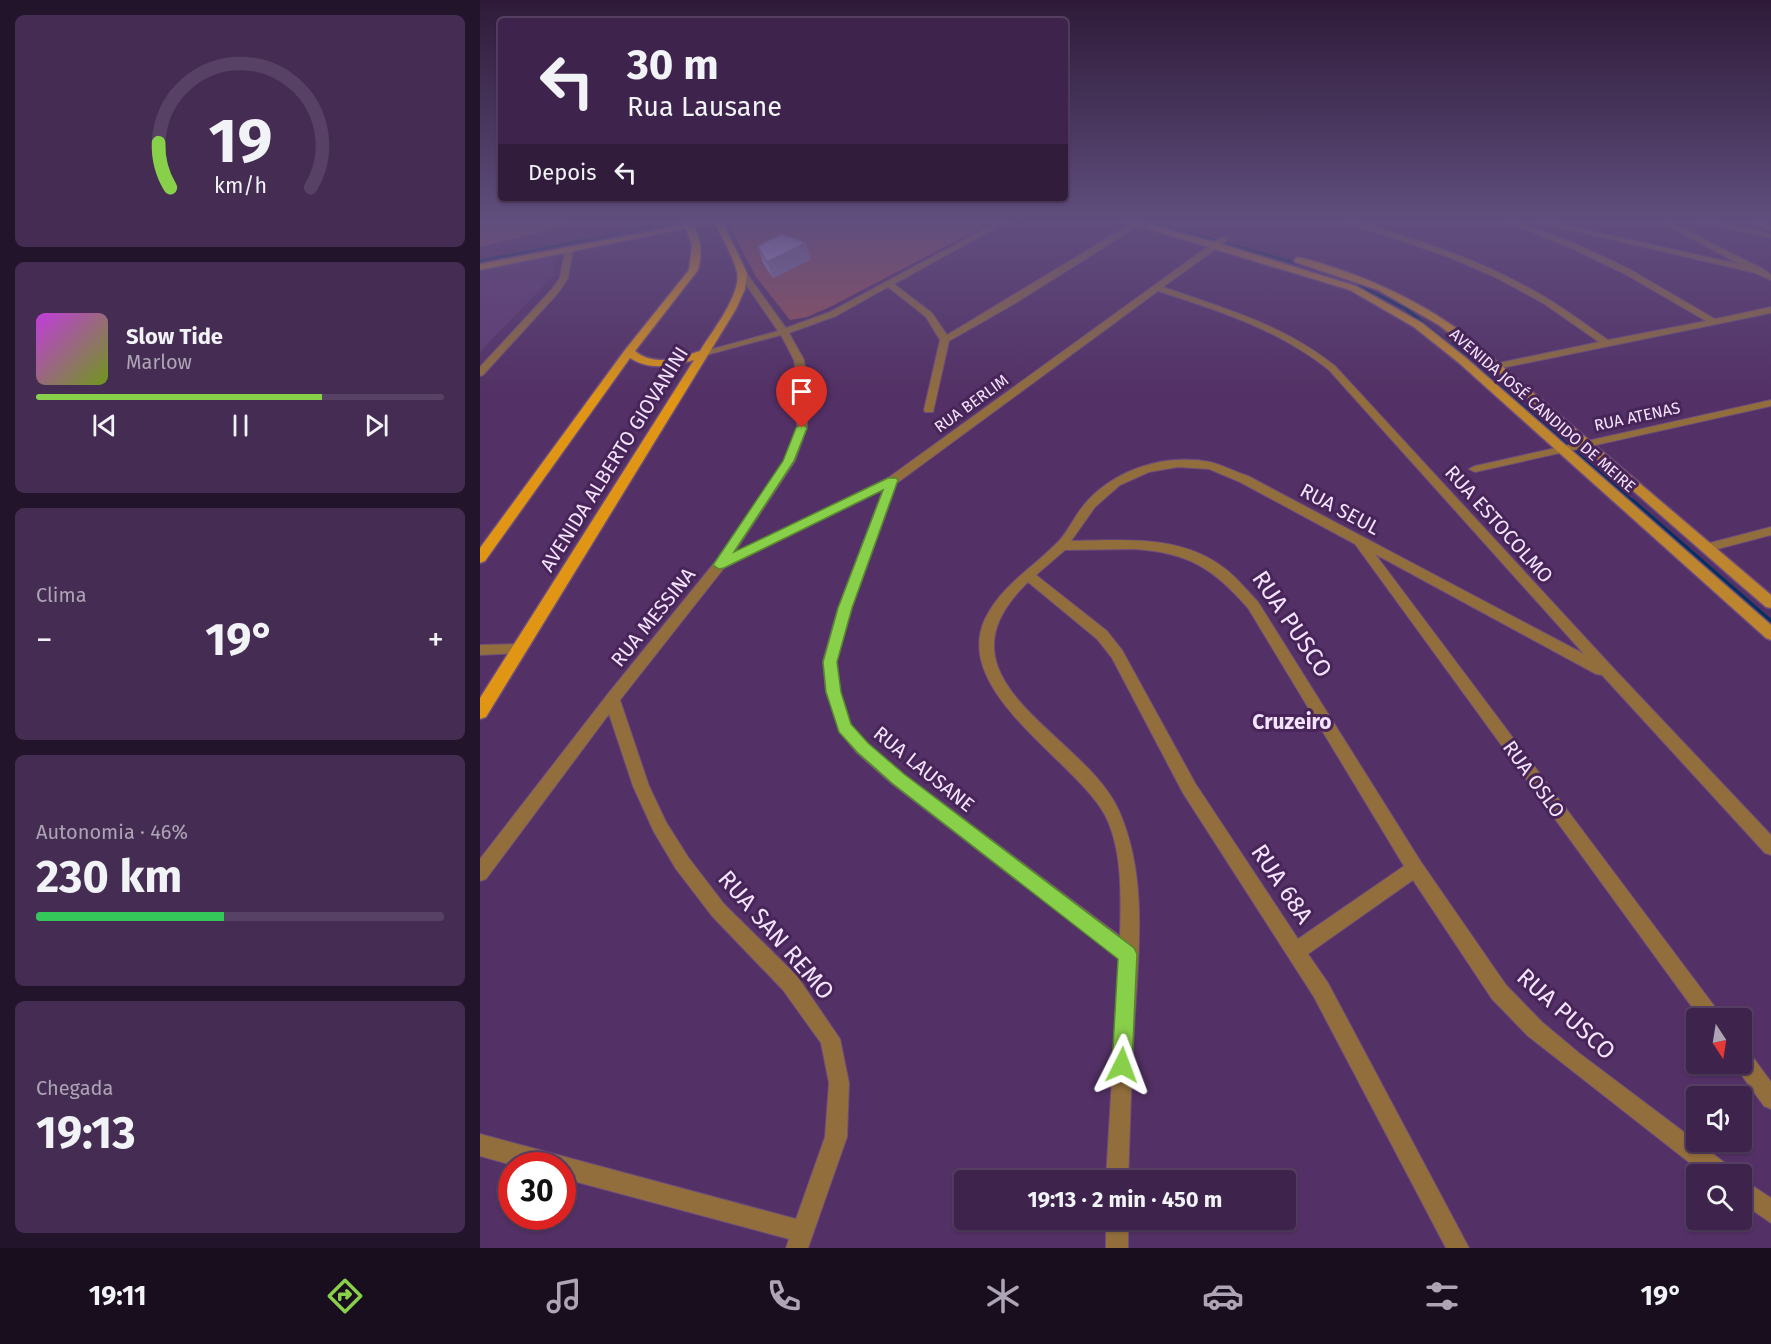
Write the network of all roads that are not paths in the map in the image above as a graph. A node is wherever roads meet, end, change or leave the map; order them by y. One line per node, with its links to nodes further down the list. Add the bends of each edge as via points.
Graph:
1 (563, 279): 22 (street)
2 (686, 279): 19 (main road, AVENIDA ALBERTO GIOVANINI)
3 (741, 279): 20 (main road, AVENIDA ALBERTO GIOVANINI, via 731,309)
4 (746, 279): 16 (street, RUA MESSINA)
5 (899, 279): 12 (street)
6 (1045, 279): 17 (street)
7 (1168, 279): 13 (street, RUA BERLIM)
8 (1327, 279): 25 (street, AVENIDA JOSÉ CANDIDO DE MEIRE, via 1384,304 1440,340)
9 (1363, 279): 21 (street, AVENIDA JOSÉ CANDIDO DE MEIRE, via 1411,302)
10 (1504, 279): 18 (street, via 1545,301)
11 (1640, 279): 15 (street)
12 (889, 285): 16 (street, via 833,314); 17 (street, via 930,315)
13 (1156, 288): 27 (street, RUA BERLIM); 39 (street, RUA ESTOCOLMO, via 1245,318 1312,350)
14 (1771, 310): 15 (street)
15 (1713, 321): 18 (street)
16 (784, 332): 20 (street); 33 (street, RUA MESSINA, via 799,360 802,428 789,461)
17 (945, 340): 24 (street)
18 (1606, 343): 21 (street)
19 (628, 352): 20 (main road, via 646,364 681,361); 32 (main road, AVENIDA ALBERTO GIOVANINI)
20 (703, 353): 37 (main road, AVENIDA ALBERTO GIOVANINI)
21 (1497, 366): 25 (street, AVENIDA JOSÉ CANDIDO DE MEIRE)
22 (480, 373)
23 (1771, 403): 25 (street, RUA ATENAS)
24 (929, 410)
25 (1574, 447): 26 (street, RUA ATENAS); 31 (street, AVENIDA JOSÉ CANDIDO DE MEIRE); 36 (street, AVENIDA JOSÉ CANDIDO DE MEIRE)
26 (1475, 469)
27 (892, 480): 33 (street, RUA BERLIM); 46 (street, RUA LAUSANE, via 845,608 830,662 833,692 844,728 898,779)
28 (1771, 531): 31 (street)
29 (1358, 540): 30 (street, RUA SEUL, via 1244,479 1210,466 1175,462 1138,471 1117,482 1092,503); 39 (street, RUA SEUL); 47 (street, RUA OSLO)
30 (1062, 546): 34 (street); 43 (street, RUA PUSCO, via 1144,544 1178,550 1206,561 1228,578 1253,605)
31 (1706, 548): 35 (street, AVENIDA JOSÉ CANDIDO DE MEIRE)
32 (480, 558)
33 (719, 565): 40 (street, RUA MESSINA)
34 (1029, 576): 45 (street, RUA 68A, via 1102,635 1117,654 1189,788); 46 (street, via 999,605 987,629 987,656 998,684 1010,700 1111,811 1124,849)
35 (1771, 603)
36 (1771, 634)
37 (518, 649): 38 (street); 41 (main road, AVENIDA ALBERTO GIOVANINI)
38 (480, 650)
39 (1611, 675): 42 (street, RUA ESTOCOLMO)
40 (612, 699): 44 (street, RUA MESSINA); 58 (street, RUA SAN REMO, via 641,786 682,862 718,910 790,983 830,1039 839,1083 836,1137)
41 (480, 712)
42 (1771, 847)
43 (1415, 868): 45 (street); 52 (street, RUA PUSCO, via 1499,992 1535,1029)
44 (480, 873)
45 (1297, 951): 60 (street, RUA 68A)
46 (1128, 954): 53 (street)
47 (1704, 1008)
48 (1752, 1073): 49 (street)
49 (1771, 1099)
50 (480, 1145): 51 (street)
51 (505, 1152)
52 (1708, 1164)
53 (1117, 1170)
54 (576, 1171): 58 (street)
55 (1752, 1198): 56 (street)
56 (1771, 1212)
57 (1117, 1230): 59 (street)
58 (800, 1240)
59 (1117, 1248)
60 (1458, 1248)

